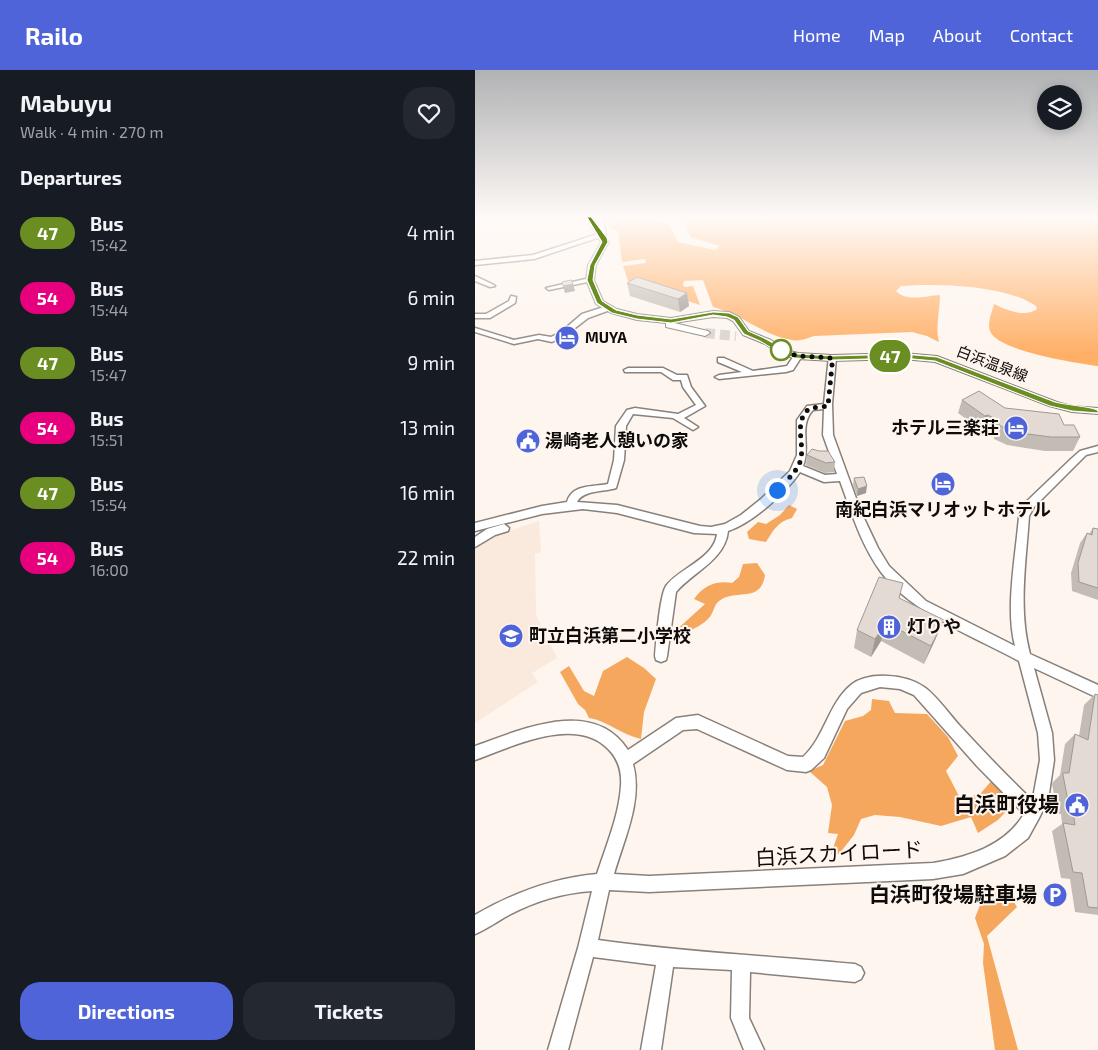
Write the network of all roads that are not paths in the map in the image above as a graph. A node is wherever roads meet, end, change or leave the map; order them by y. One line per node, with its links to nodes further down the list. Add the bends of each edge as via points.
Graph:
1 (593, 264): 3 (main road)
2 (475, 278): 4 (street)
3 (590, 280): 5 (street); 7 (main road, via 599,302)
4 (492, 286)
5 (549, 288)
6 (513, 297): 8 (street, via 513,302 487,316)
7 (607, 308): 9 (main road, 白浜温泉線); 10 (street, via 582,317 553,340 539,337 515,342)
8 (475, 316)
9 (637, 317): 11 (main road, 白浜温泉線); 13 (main road, 白浜温泉線, via 671,321 723,314 733,316 746,333)
10 (475, 330)
11 (705, 333)
12 (735, 336): 13 (main road, 白浜温泉線)
13 (758, 338): 14 (main road, 白浜温泉線, via 783,352)
14 (798, 356): 15 (main road, 白浜温泉線); 18 (street, via 791,368)
15 (832, 358): 20 (street); 21 (main road, 白浜温泉線, via 903,356 937,359 1053,404)
16 (721, 360): 18 (street)
17 (627, 370): 22 (street, via 663,370 676,378 684,377 701,406)
18 (753, 374): 19 (street)
19 (719, 377)
20 (828, 406): 25 (street, via 810,408 803,416 800,430 802,449); 26 (street, via 828,435)
21 (1098, 411)
22 (677, 418): 23 (street); 27 (street, via 630,412 621,426 619,460 612,486 576,494)
23 (693, 427)
24 (1098, 449): 33 (street, via 1083,453 1074,461 1030,505 1024,516 1017,611 1018,634)
25 (797, 467): 26 (street, via 824,479); 30 (street, via 759,506)
26 (843, 477): 33 (street, via 873,549 901,586 922,604)
27 (571, 506): 28 (street); 30 (street, via 604,507 698,530)
28 (536, 513): 29 (street); 31 (street, via 532,519 495,530)
29 (475, 527)
30 (723, 529): 32 (street, via 711,556 670,590)
31 (475, 543)
32 (661, 656)
33 (1026, 658): 34 (street); 37 (street, 白浜スカイロード, via 1045,733 1047,760 1040,800)
34 (1098, 692)
35 (475, 753): 36 (street, via 567,727 604,735)
36 (625, 760): 37 (street, via 681,724 698,722 787,763 806,765 819,753 842,704 857,688 880,681 901,683 919,691 976,755); 38 (street, via 629,782 626,807)
37 (1034, 812): 38 (street, 白浜スカイロード, via 1022,832 999,850 963,866 933,871 649,884)
38 (603, 882): 39 (street, 白浜スカイロード, via 534,894); 40 (street)
39 (475, 925)
40 (587, 947): 41 (street); 44 (street)
41 (666, 958): 42 (street); 45 (street)
42 (741, 962): 43 (street); 46 (street, via 740,1018)
43 (855, 973)
44 (558, 1050)
45 (651, 1050)
46 (754, 1050)

